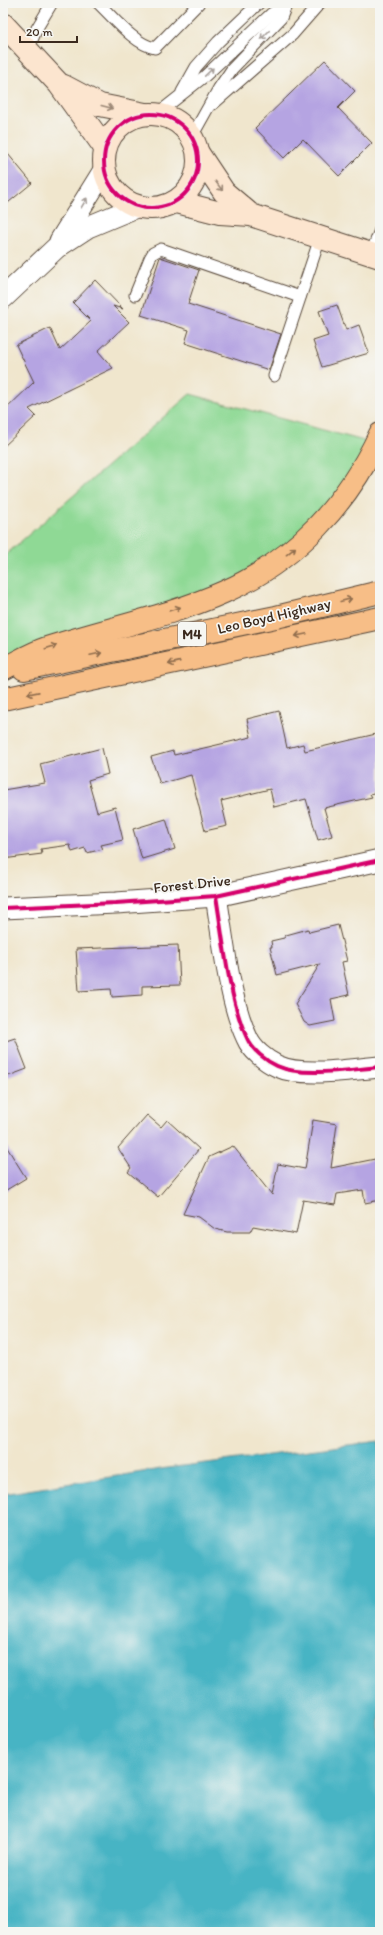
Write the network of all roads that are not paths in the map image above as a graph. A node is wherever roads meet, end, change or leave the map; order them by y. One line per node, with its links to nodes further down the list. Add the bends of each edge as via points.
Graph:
1 (52, 3): 8 (lane)
2 (98, 3): 6 (lane, via 137,40 147,47 155,48)
3 (259, 3): 10 (lane, via 196,67)
4 (288, 3): 10 (lane, one-way to 4, via 271,14); 11 (lane, one-way to 11, via 281,18 232,69)
5 (320, 3): 11 (lane, via 293,34)
6 (194, 5)
7 (3, 24): 8 (street)
8 (28, 50): 9 (street)
9 (60, 84): 12 (street, one-way to 12, via 100,105); 14 (street)
10 (179, 98): 12 (lane)
11 (206, 109): 13 (lane, via 195,132)
12 (151, 114): 13 (street, via 172,118 185,128); 14 (street, via 127,120 114,132)
13 (197, 147): 16 (street, via 199,167 195,181); 18 (street, one-way to 18, via 224,192)
14 (105, 148): 15 (street)
15 (104, 170): 17 (street, via 119,196); 21 (street, one-way to 15)
16 (177, 202): 17 (street, via 162,208); 18 (street, via 220,213)
17 (136, 207): 21 (street, via 88,228)
18 (251, 215): 20 (street)
19 (380, 230): 22 (lane)
20 (320, 238): 22 (street); 24 (lane)
21 (56, 248): 25 (street)
22 (375, 256)
23 (135, 295): 24 (lane, via 150,258 161,249)
24 (300, 297): 26 (lane)
25 (3, 298)
26 (274, 376)
27 (380, 434): 30 (highway, one-way to 27, via 46,649 223,593 264,570 298,544 336,506 368,460)
28 (380, 592): 31 (highway, Leo Boyd Highway / M4, one-way to 28, via 276,617)
29 (380, 618): 32 (highway, Leo Boyd Highway / M4, one-way to 32)
30 (3, 669)
31 (3, 673)
32 (3, 699)
33 (380, 860): 34 (street, Forest Drive)
34 (216, 896): 35 (street, Forest Drive); 36 (street, via 238,1015 247,1040 258,1054 278,1067 307,1072)
35 (3, 908)
36 (380, 1067)

